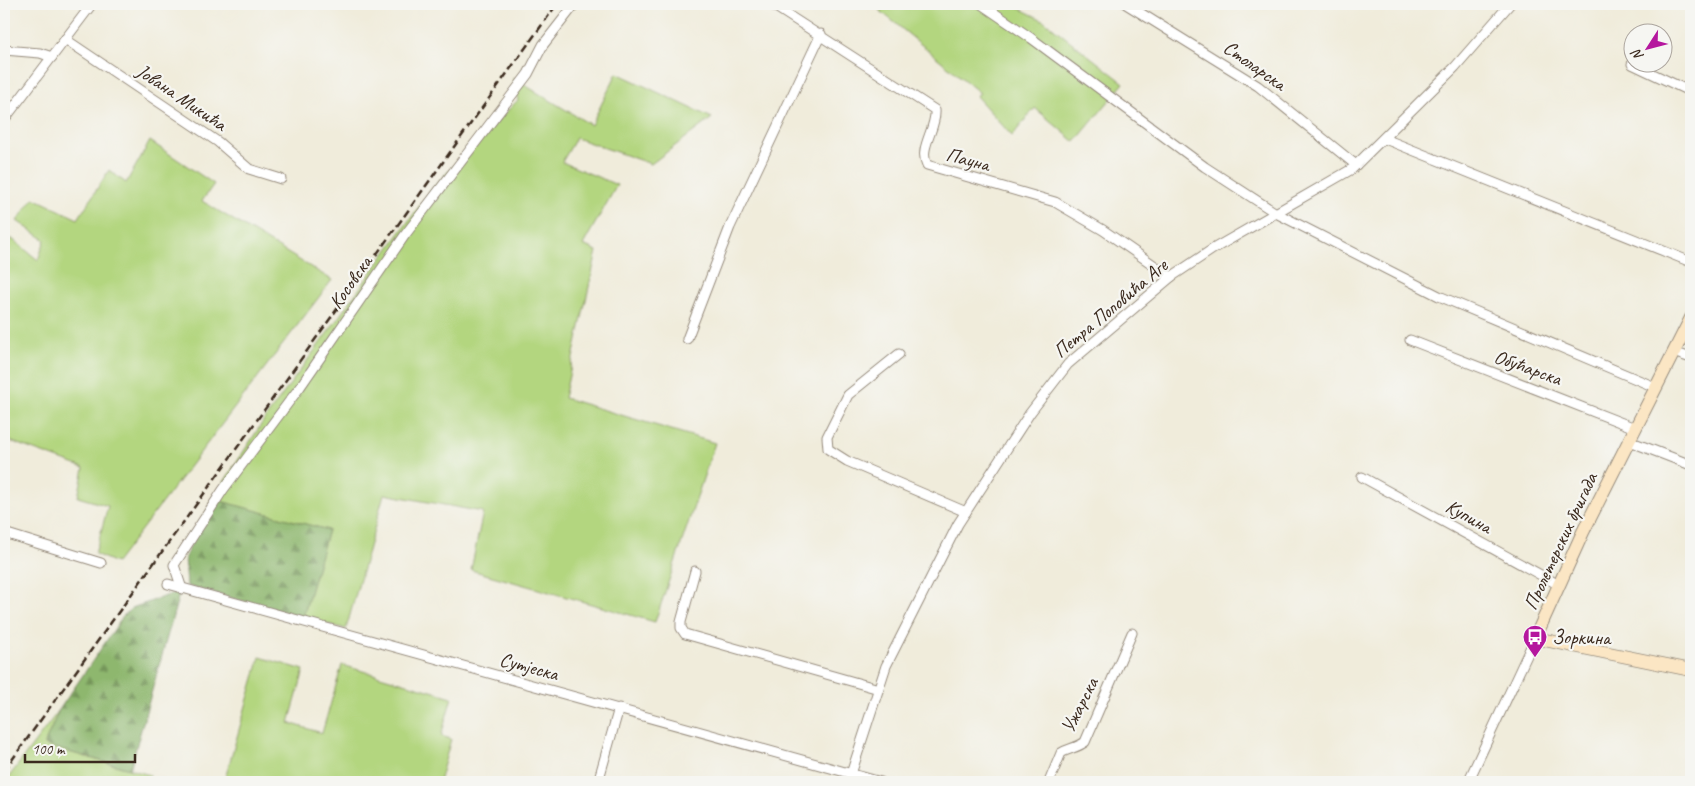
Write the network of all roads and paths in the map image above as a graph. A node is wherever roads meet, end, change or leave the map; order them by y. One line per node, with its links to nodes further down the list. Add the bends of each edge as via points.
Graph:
1 (92, 4): 8 (street)
2 (575, 4): 37 (street, Косовска, via 543,45 528,74 405,235 300,387 223,490 174,565)
3 (771, 4): 7 (street, Пауна)
4 (981, 4): 17 (street, via 1205,167)
5 (1126, 4): 15 (street, Столарска, via 1258,86)
6 (1510, 4): 14 (street, Петра Поповића Аге, via 1455,67)
7 (821, 34): 19 (street, Пауна, via 935,110 936,117 924,152 927,165 1055,202 1103,230); 21 (street, via 730,227)
8 (65, 39): 10 (street); 16 (street, Јована Микића, via 218,142 249,169)
9 (4, 50): 10 (street)
10 (52, 57): 13 (street)
11 (1649, 72): 12 (street)
12 (1691, 92)
13 (4, 120)
14 (1385, 138): 15 (street, Петра Поповића Аге); 18 (street)
15 (1356, 165): 17 (street, Петра Поповића Аге)
16 (280, 179)
17 (1276, 213): 19 (street, Петра Поповића Аге); 26 (street, via 1439,296)
18 (1691, 262)
19 (1170, 277): 31 (street, Петра Поповића Аге, via 1068,364 1025,420)
20 (1691, 318): 23 (street, Пролетерских бригада)
21 (687, 339)
22 (1410, 340): 27 (street, Обућарска)
23 (1673, 352): 25 (street); 26 (street, Пролетерских бригада)
24 (899, 354): 31 (street, via 848,395 827,437 827,446 847,461)
25 (1691, 358)
26 (1655, 387): 27 (street, Пролетерских бригада)
27 (1635, 428): 28 (street, Пролетерских бригада)
28 (1629, 440): 29 (street); 36 (street, Пролетерских бригада)
29 (1691, 465)
30 (1362, 477): 36 (street, Купина)
31 (966, 512): 41 (street, Петра Поповића Аге, via 886,666)
32 (4, 533): 33 (street)
33 (101, 563)
34 (695, 571): 41 (street, via 681,622 684,633)
35 (168, 584): 37 (street, Сутјеска)
36 (1559, 585): 39 (street, Пролетерских бригада)
37 (182, 589): 42 (street, Сутјеска)
38 (1132, 633): 46 (street, Ужарска, via 1085,742 1078,748 1061,753)
39 (1534, 638): 40 (street); 47 (street, Пролетерских бригада)
40 (1691, 670)
41 (879, 689): 43 (street, Петра Поповића Аге)
42 (619, 708): 43 (street, Сутјеска); 44 (street)
43 (851, 774): 45 (street, Сутјеска)
44 (598, 782)
45 (881, 782)
46 (1049, 782)
47 (1468, 782)

